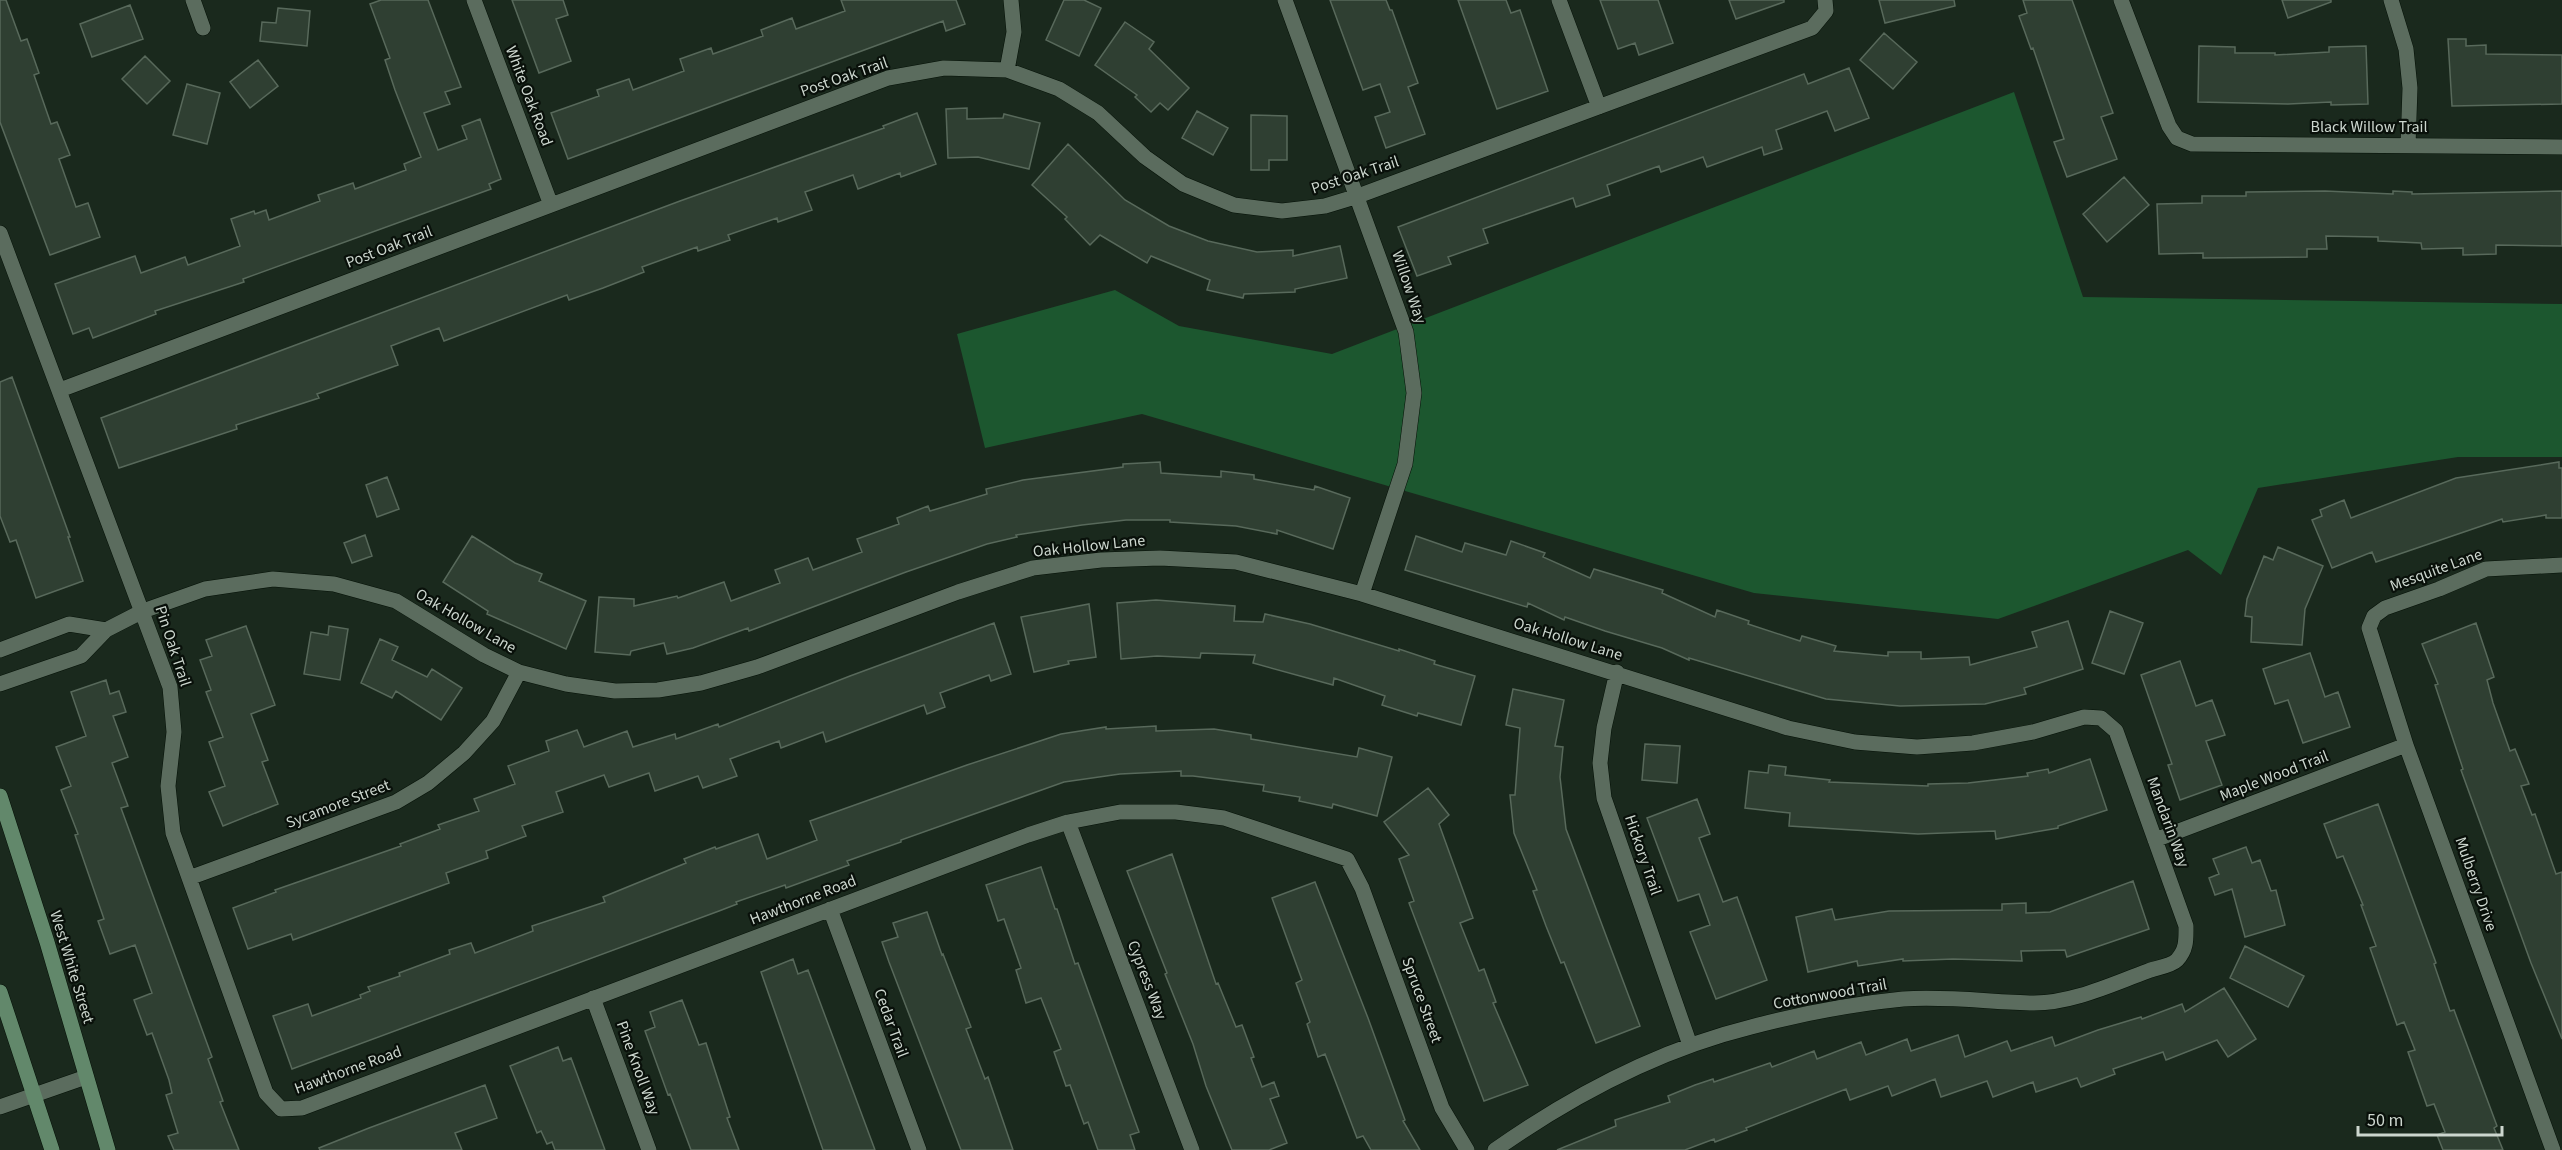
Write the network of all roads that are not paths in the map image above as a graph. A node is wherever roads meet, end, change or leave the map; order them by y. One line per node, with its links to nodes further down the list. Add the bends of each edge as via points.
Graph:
1 (192, 0): 9 (street)
2 (474, 0): 15 (street, White Oak Road)
3 (1011, 0): 10 (street, via 1014,32)
4 (1285, 0): 14 (street, Willow Way)
5 (1559, 0): 11 (street)
6 (2121, 0): 12 (street, Black Willow Trail, via 2177,138 2192,144)
7 (2391, 0): 12 (street, via 2406,49 2410,88)
8 (1826, 5): 11 (street, Post Oak Trail, via 1812,28)
9 (203, 27)
10 (1007, 70): 14 (street, Post Oak Trail, via 1059,89 1098,113 1145,157 1183,184 1234,205 1282,211 1325,206); 15 (street, Post Oak Trail, via 944,68 888,78)
11 (1599, 107): 14 (street, Post Oak Trail)
12 (2408, 146): 13 (street, Black Willow Trail)
13 (2562, 147)
14 (1358, 196): 19 (street, Willow Way, via 1406,332 1414,393 1405,464)
15 (551, 205): 17 (street, Post Oak Trail)
16 (0, 233): 17 (street, Pin Oak Trail)
17 (60, 390): 20 (street, Pin Oak Trail)
18 (2562, 565): 21 (street, Mesquite Lane, via 2486,569 2385,608 2374,616)
19 (1362, 594): 24 (street, Oak Hollow Lane, via 1236,562 1101,560 1033,568 757,667 701,683 615,691); 25 (street, Oak Hollow Lane)
20 (143, 611): 22 (street, Oak Hollow Lane); 24 (street, Oak Hollow Lane, via 206,589 273,579 334,584 396,601); 33 (street, Pin Oak Trail, via 170,687 174,732 168,786 173,833)
21 (2369, 628): 28 (street, Mulberry Drive)
22 (106, 630): 23 (street, via 69,624); 26 (street, Oak Hollow Lane, via 81,656)
23 (0, 650)
24 (519, 672): 33 (street, Sycamore Street, via 493,722 428,783 396,802)
25 (1617, 672): 27 (street, Oak Hollow Lane, via 1788,728 1855,742 1917,747 1972,743 2033,732 2084,717); 38 (street, Hickory Trail, via 1600,763 1605,798)
26 (0, 684)
27 (2102, 718): 31 (street, Mandarin Way, via 2116,731)
28 (2406, 745): 31 (street, Maple Wood Trail); 50 (street, Mulberry Drive)
29 (0, 796): 39 (main road, West White Street)
30 (1068, 822): 32 (street, Hawthorne Road, via 1120,812 1176,812 1224,818); 34 (street, Hawthorne Road); 47 (street, Cypress Way)
31 (2155, 840): 35 (street, Mandarin Way, via 2186,926)
32 (1347, 859): 48 (street, Spruce Street, via 1362,888 1442,1108)
33 (189, 878): 42 (street, Pin Oak Trail, via 266,1093)
34 (830, 909): 37 (street, Hawthorne Road); 46 (street, Cedar Trail)
35 (2187, 945): 38 (street, Cottonwood Trail, via 2176,961 2085,994 2036,1003 1973,998 1903,999 1750,1027)
36 (0, 992): 40 (main road)
37 (593, 998): 42 (street, Hawthorne Road, via 302,1108); 45 (street, Pine Knoll Way)
38 (1690, 1045): 49 (street, Cottonwood Trail, via 1605,1081)
39 (86, 1077): 40 (street); 44 (main road, West White Street)
40 (34, 1096): 41 (street); 43 (main road)
41 (0, 1107)
42 (281, 1109)
43 (52, 1150)
44 (108, 1150)
45 (649, 1150)
46 (919, 1150)
47 (1192, 1150)
48 (1467, 1150)
49 (1495, 1150)
50 (2553, 1150)

